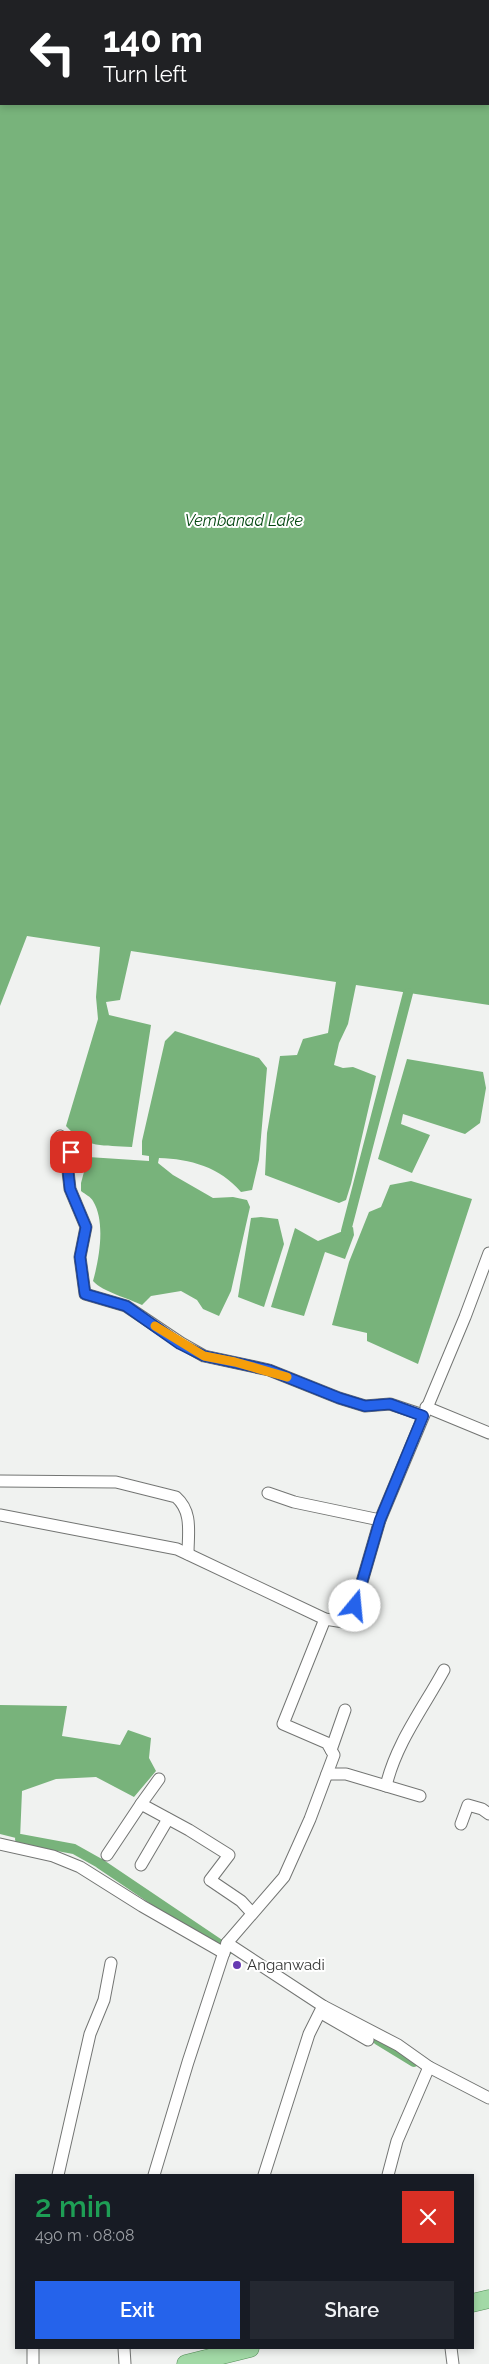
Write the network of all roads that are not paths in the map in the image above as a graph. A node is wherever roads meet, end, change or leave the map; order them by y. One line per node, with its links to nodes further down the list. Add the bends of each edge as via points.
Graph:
1 (60, 1136): 3 (street, via 71,1152 70,1189 86,1227 80,1257 85,1294 126,1306 180,1344 204,1356 269,1370 365,1406 390,1404)
2 (489, 1253): 3 (street)
3 (425, 1411): 4 (street); 8 (street)
4 (488, 1433)
5 (0, 1481): 9 (street, via 116,1482 176,1497 188,1513)
6 (268, 1493): 8 (street, via 294,1502)
7 (0, 1515): 9 (street)
8 (380, 1520): 10 (street, via 350,1623)
9 (188, 1554): 10 (street)
10 (325, 1619): 13 (street, via 283,1724 326,1743)
11 (444, 1670): 16 (street, via 390,1769)
12 (344, 1710): 13 (street)
13 (331, 1750): 14 (street, via 334,1755)
14 (327, 1774): 16 (street, via 346,1774); 25 (street, via 284,1877)
15 (159, 1778): 18 (street)
16 (386, 1786): 17 (street)
17 (420, 1796)
18 (141, 1804): 20 (street); 23 (street)
19 (489, 1814): 21 (street, via 468,1805)
20 (168, 1819): 24 (street); 25 (street, via 229,1855 210,1880 241,1901)
21 (461, 1824)
22 (0, 1844): 26 (street, via 53,1856 80,1867 142,1906)
23 (107, 1855)
24 (141, 1865)
25 (252, 1913): 26 (street)
26 (225, 1948): 28 (street); 33 (street)
27 (111, 1963): 32 (street, via 104,2000 90,2034)
28 (321, 2009): 29 (street); 30 (street, via 398,2045); 34 (street, via 309,2034)
29 (368, 2040)
30 (429, 2067): 31 (street); 35 (street, via 397,2141)
31 (489, 2098)
32 (58, 2174)
33 (154, 2174)
34 (264, 2174)
35 (388, 2174)
36 (489, 2299): 37 (main road)
37 (474, 2303)
38 (33, 2349): 43 (street)
39 (124, 2349): 44 (street)
40 (451, 2349): 45 (street)
41 (232, 2353): 42 (main road)
42 (192, 2363)
43 (33, 2364)
44 (125, 2364)
45 (453, 2364)

